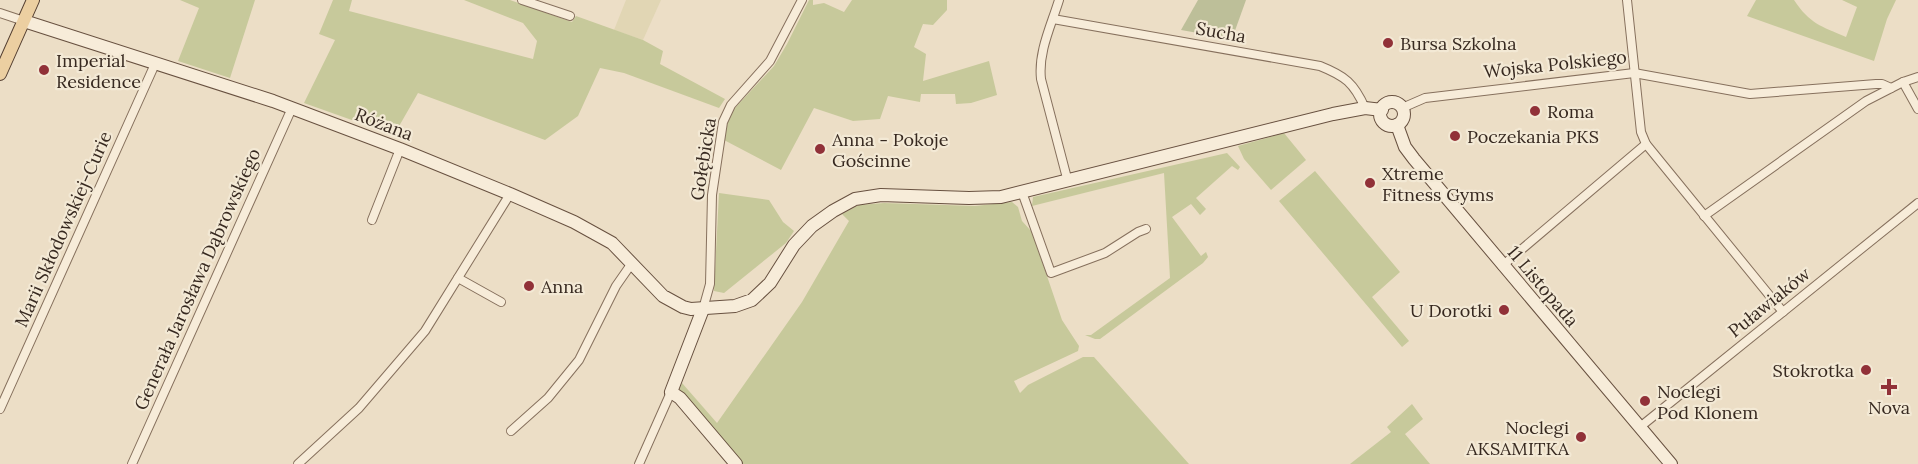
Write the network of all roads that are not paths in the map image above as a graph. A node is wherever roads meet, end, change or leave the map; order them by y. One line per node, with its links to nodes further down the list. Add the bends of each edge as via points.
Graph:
1 (33, 0): 9 (main road)
2 (522, 0): 7 (street)
3 (802, 0): 35 (street, Gołębicka, via 770,61 731,105 723,122 712,195 710,284)
4 (1059, 0): 8 (street)
5 (1627, 0): 11 (street)
6 (0, 13): 9 (street)
7 (570, 16)
8 (1053, 19): 17 (street, Sucha, via 1320,66 1339,73 1356,88); 24 (street, via 1043,50 1041,80)
9 (24, 21): 10 (street, Różana); 12 (main road)
10 (155, 64): 16 (street, Różana); 38 (street, Marii Skłodowskiej-Curie)
11 (1634, 73): 15 (street, Wojska Polskiego, via 1750,94 1876,84); 18 (street, Wojska Polskiego, via 1425,98); 22 (street)
12 (0, 74)
13 (1918, 77): 14 (street)
14 (1903, 82): 15 (street); 19 (street)
15 (1891, 88): 28 (street, via 1866,101)
16 (292, 108): 23 (street, Różana); 41 (street, Generała Jarosława Dąbrowskiego)
17 (1365, 108): 20 (street); 24 (street)
18 (1402, 108): 20 (street, via 1390,102); 21 (street, via 1404,118)
19 (1918, 109)
20 (1382, 110): 21 (street, via 1383,121)
21 (1397, 125): 32 (street, 11 Listopada, via 1413,159)
22 (1646, 144): 28 (street); 32 (street)
23 (400, 149): 26 (street, Różana); 29 (street)
24 (1068, 182): 25 (street)
25 (1022, 192): 30 (street, via 1051,273 1105,253); 35 (street, via 986,198 882,195 855,199 820,219 801,237 758,296 735,306)
26 (510, 194): 31 (street, Różana, via 593,232 620,249); 33 (street)
27 (1918, 203): 36 (street, Puławiaków)
28 (1704, 216): 36 (street)
29 (372, 220)
30 (1146, 229)
31 (632, 263): 35 (street, Różana, via 663,296 683,307); 40 (street, via 616,286 579,360 548,398)
32 (1502, 266): 39 (street, 11 Listopada)
33 (458, 278): 34 (street); 42 (street, via 425,331 398,364 359,408)
34 (501, 302)
35 (703, 309): 37 (street)
36 (1783, 312): 39 (street, Puławiaków)
37 (670, 392): 43 (street); 44 (street, via 680,398)
38 (0, 409)
39 (1640, 427): 45 (street, 11 Listopada)
40 (511, 431)
41 (132, 464)
42 (298, 464)
43 (639, 464)
44 (736, 464)
45 (1671, 464)

